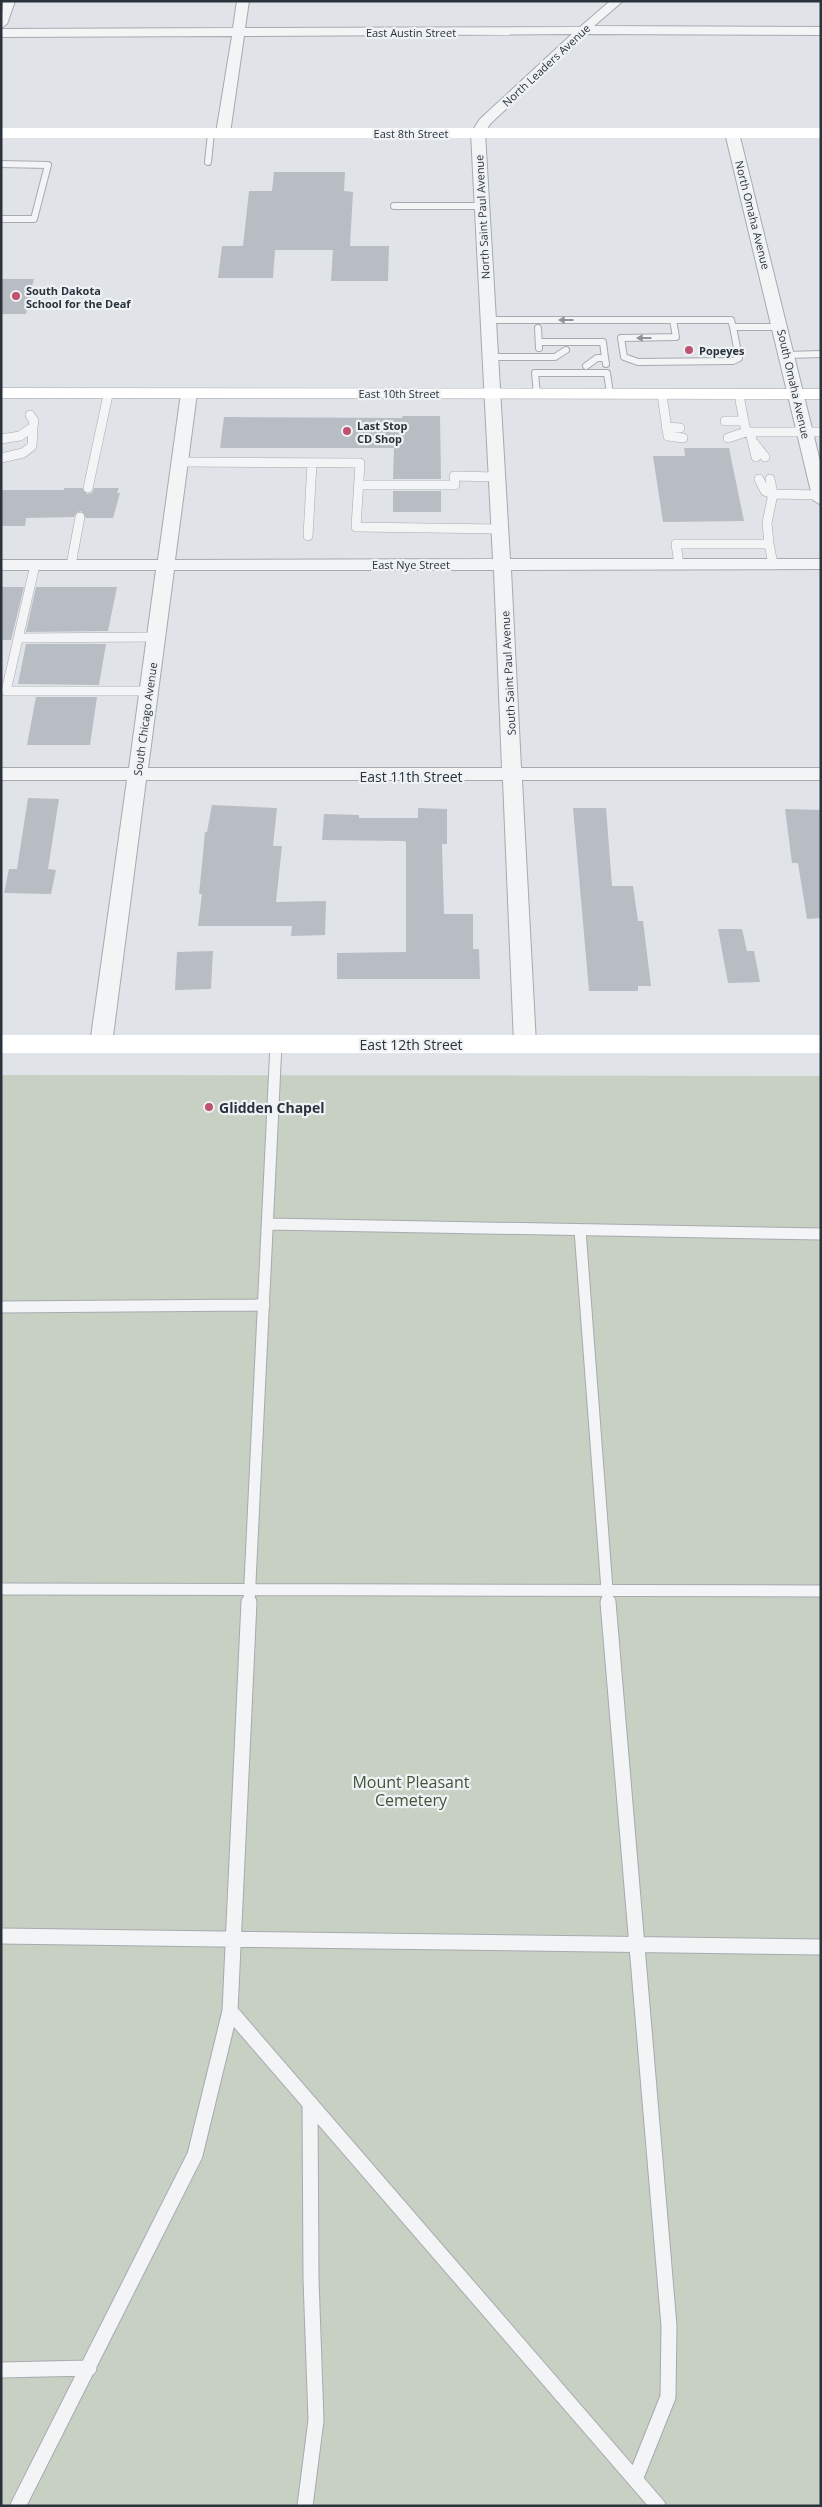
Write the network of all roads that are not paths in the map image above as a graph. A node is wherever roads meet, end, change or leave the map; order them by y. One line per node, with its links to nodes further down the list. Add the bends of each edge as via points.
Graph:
1 (9, 1): 4 (street)
2 (243, 1): 8 (street)
3 (617, 1): 5 (street, North Leaders Avenue)
4 (1, 24)
5 (583, 30): 6 (street, East Austin Street); 8 (street, East Austin Street); 9 (street, North Leaders Avenue)
6 (821, 31)
7 (1, 33): 8 (street, East Austin Street)
8 (239, 33): 11 (street)
9 (478, 132): 11 (street, East 8th Street); 12 (street, East 8th Street); 17 (street, North Saint Paul Avenue)
10 (1, 133): 11 (street, East 8th Street)
11 (217, 133): 14 (lane)
12 (732, 133): 13 (street, East 8th Street); 19 (street, North Omaha Avenue)
13 (821, 133)
14 (208, 162)
15 (1, 164): 18 (lane, via 48,165 34,219)
16 (394, 206): 17 (lane)
17 (482, 206): 20 (street, North Saint Paul Avenue)
18 (1, 219)
19 (773, 297): 23 (street, South Omaha Avenue)
20 (487, 311): 21 (lane, one-way to 20, via 615,320); 28 (street, South Saint Paul Avenue)
21 (673, 320): 22 (lane, via 731,320); 22 (lane, one-way to 22, via 676,337 621,338 624,358 638,362 732,361 739,358)
22 (733, 327): 23 (lane)
23 (780, 327): 26 (street, South Omaha Avenue)
24 (538, 328): 25 (lane)
25 (539, 342): 30 (lane, via 603,342); 31 (lane)
26 (787, 354): 27 (lane); 39 (street, South Omaha Avenue)
27 (821, 354)
28 (490, 357): 31 (lane); 41 (street, South Saint Paul Avenue)
29 (562, 357): 31 (lane)
30 (595, 357): 32 (lane); 33 (lane)
31 (540, 358)
32 (586, 366)
33 (607, 373): 42 (lane, via 535,373); 43 (lane)
34 (1, 393): 35 (street, East 10th Street)
35 (108, 393): 36 (street, East 10th Street); 64 (lane)
36 (189, 393): 41 (street, East 10th Street); 58 (street, South Chicago Avenue)
37 (662, 393): 38 (street, East 10th Street); 43 (street, East 10th Street); 45 (lane)
38 (739, 393): 39 (street, East 10th Street); 49 (lane)
39 (796, 393): 40 (street, East 10th Street); 50 (street, South Omaha Avenue)
40 (821, 393)
41 (492, 394): 42 (street, East 10th Street); 60 (street, South Saint Paul Avenue)
42 (537, 394): 43 (street, East 10th Street)
43 (610, 394)
44 (30, 415): 48 (lane)
45 (665, 424): 46 (lane); 52 (lane, via 668,436)
46 (680, 424)
47 (725, 424): 49 (lane)
48 (33, 427): 51 (lane, via 20,436); 57 (lane, via 32,446 23,453)
49 (747, 428): 50 (lane); 53 (lane); 54 (lane)
50 (813, 432): 66 (street, South Omaha Avenue)
51 (1, 438)
52 (683, 438)
53 (728, 438)
54 (752, 442): 55 (lane); 56 (lane)
55 (756, 457)
56 (765, 457)
57 (1, 458)
58 (180, 462): 59 (lane); 78 (street, South Chicago Avenue)
59 (312, 463): 63 (lane, via 360,463); 69 (lane)
60 (497, 477): 63 (lane, via 454,476 455,486); 68 (street, South Saint Paul Avenue)
61 (759, 479): 65 (lane, via 765,491)
62 (770, 479): 65 (lane)
63 (359, 485): 68 (lane, via 356,527)
64 (88, 488)
65 (773, 494): 66 (lane); 70 (lane, via 767,524)
66 (820, 497)
67 (80, 518): 77 (lane)
68 (500, 529): 71 (street, South Saint Paul Avenue)
69 (308, 536)
70 (769, 544): 72 (lane, via 676,544); 73 (lane)
71 (502, 564): 72 (street, East Nye Street); 78 (street, East Nye Street); 85 (street, South Saint Paul Avenue)
72 (679, 564): 73 (street, East Nye Street)
73 (773, 564): 74 (street, East Nye Street)
74 (821, 564)
75 (1, 565): 76 (street, East Nye Street)
76 (35, 565): 77 (street, East Nye Street); 80 (lane)
77 (71, 565): 78 (street, East Nye Street)
78 (166, 565): 79 (street, South Chicago Avenue)
79 (156, 637): 80 (lane); 81 (street, South Chicago Avenue)
80 (18, 638): 81 (lane, via 6,691)
81 (149, 691): 84 (street, South Chicago Avenue)
82 (1, 774): 84 (street, East 11th Street)
83 (821, 774): 85 (street, East 11th Street)
84 (138, 775): 85 (street, East 11th Street); 87 (street, South Chicago Avenue)
85 (513, 776): 89 (street, South Saint Paul Avenue)
86 (1, 1044): 87 (street, East 12th Street)
87 (101, 1044): 88 (street, East 12th Street)
88 (276, 1044): 89 (street, East 12th Street); 91 (lane)
89 (525, 1044): 90 (street, East 12th Street)
90 (821, 1044)
91 (268, 1224): 92 (lane); 94 (lane)
92 (580, 1230): 93 (lane); 98 (lane)
93 (821, 1234)
94 (264, 1305): 95 (lane); 97 (lane)
95 (1, 1306)
96 (1, 1589): 97 (lane)
97 (250, 1590): 98 (lane); 101 (lane)
98 (607, 1590): 99 (lane); 102 (lane)
99 (821, 1591)
100 (1, 1936): 101 (lane)
101 (233, 1937): 102 (lane); 104 (lane)
102 (636, 1944): 103 (lane); 108 (lane, via 669,2326 668,2397)
103 (821, 1947)
104 (230, 2010): 105 (lane); 106 (lane, via 195,2155)
105 (310, 2103): 108 (lane); 110 (lane, via 316,2420)
106 (89, 2368): 107 (lane); 109 (lane)
107 (1, 2370)
108 (636, 2477): 111 (lane)
109 (18, 2506)
110 (305, 2506)
111 (658, 2506)

